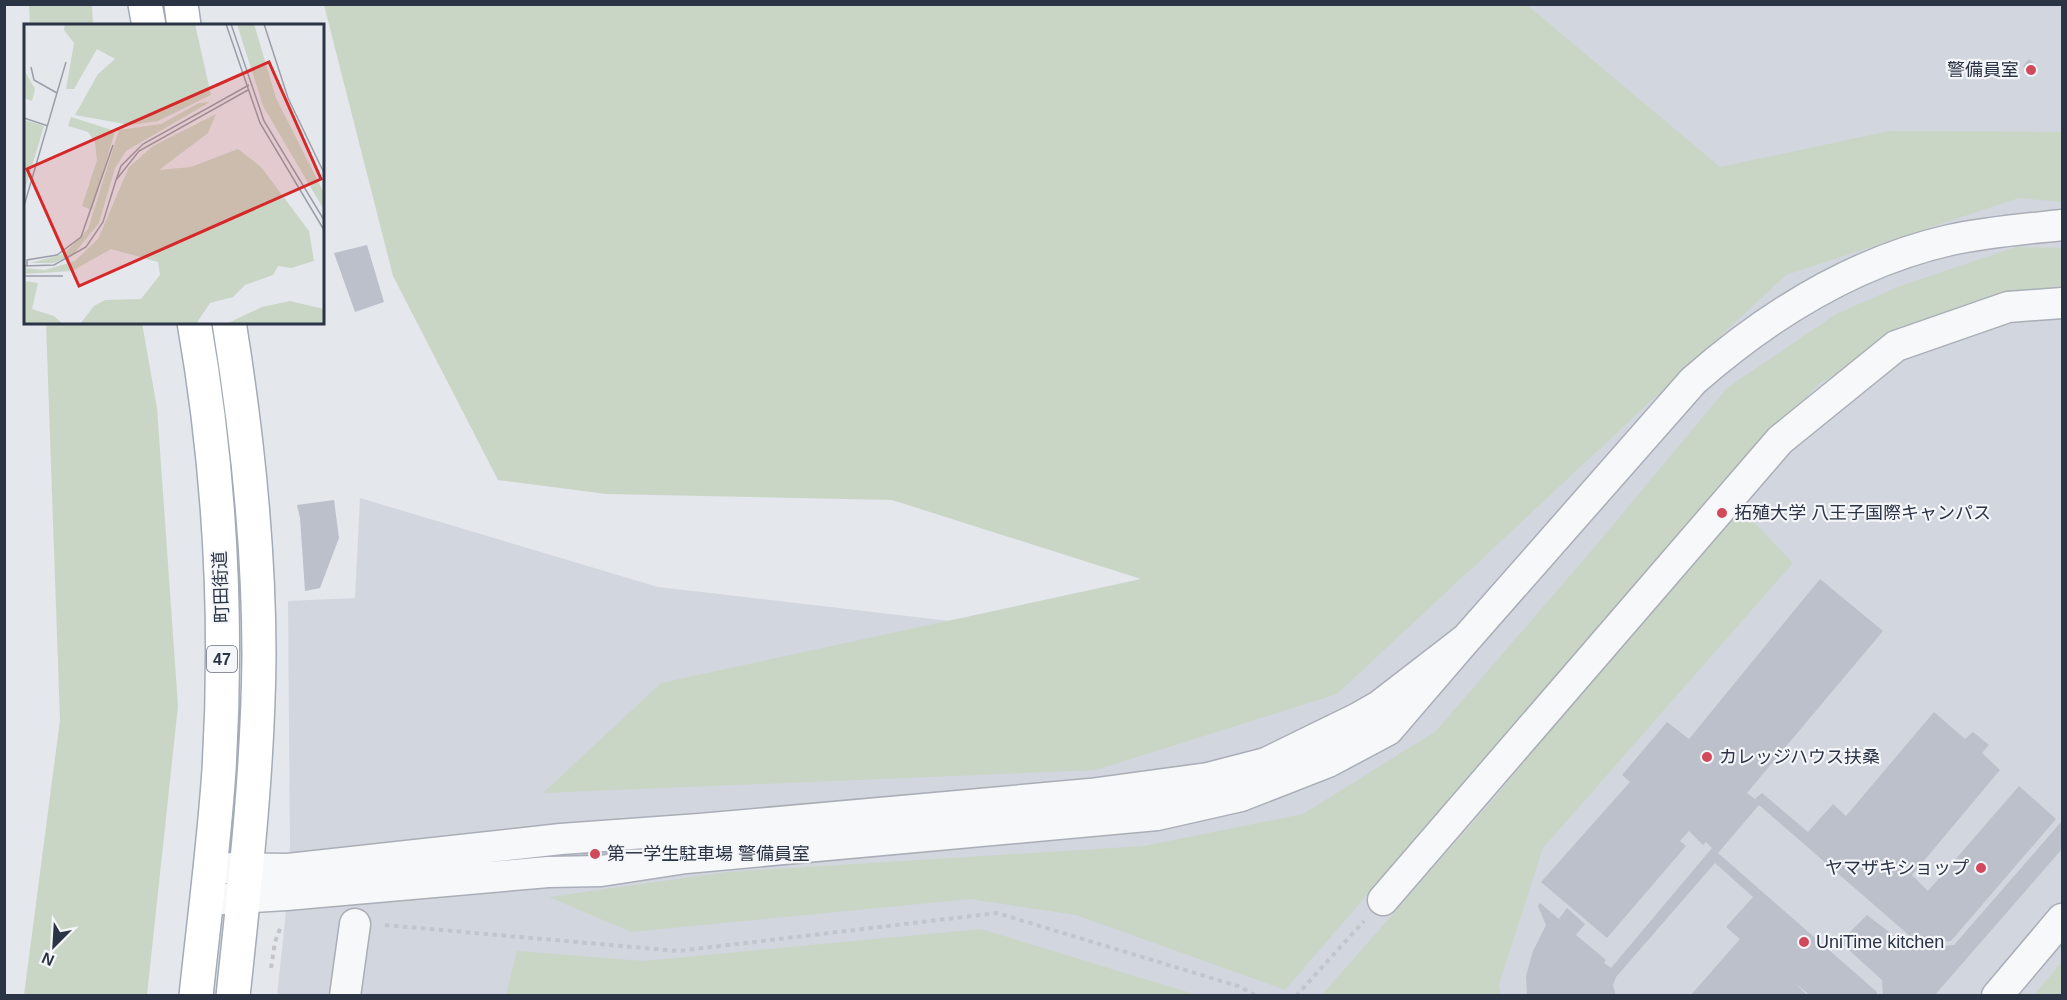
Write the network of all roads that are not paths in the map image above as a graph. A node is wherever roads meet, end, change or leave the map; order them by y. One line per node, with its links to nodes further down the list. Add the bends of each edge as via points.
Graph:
1 (145, 4): 3 (main road)
2 (181, 4): 4 (main road)
3 (149, 24)
4 (184, 24)
5 (2062, 225): 11 (lane, via 1949,241 1893,258 1836,282 1779,313 1693,381 1467,638 1383,718 1266,763 1208,778 1090,794 561,839 288,869)
6 (2062, 303): 13 (lane, via 2008,307 1896,346 1780,440)
7 (194, 324): 9 (main road, 町田街道 / 47)
8 (229, 324): 10 (main road, 町田街道 / 47)
9 (217, 486): 10 (main road); 12 (main road, 町田街道 / 47, via 223,594 222,684 219,770)
10 (250, 486): 11 (main road, 町田街道 / 47, via 259,657 256,754)
11 (245, 883): 12 (lane); 17 (main road, 町田街道 / 47)
12 (207, 884): 16 (main road, 町田街道 / 47)
13 (1383, 900)
14 (2062, 920): 19 (lane)
15 (355, 924): 18 (lane)
16 (196, 996)
17 (233, 996)
18 (345, 996)
19 (1997, 996)

